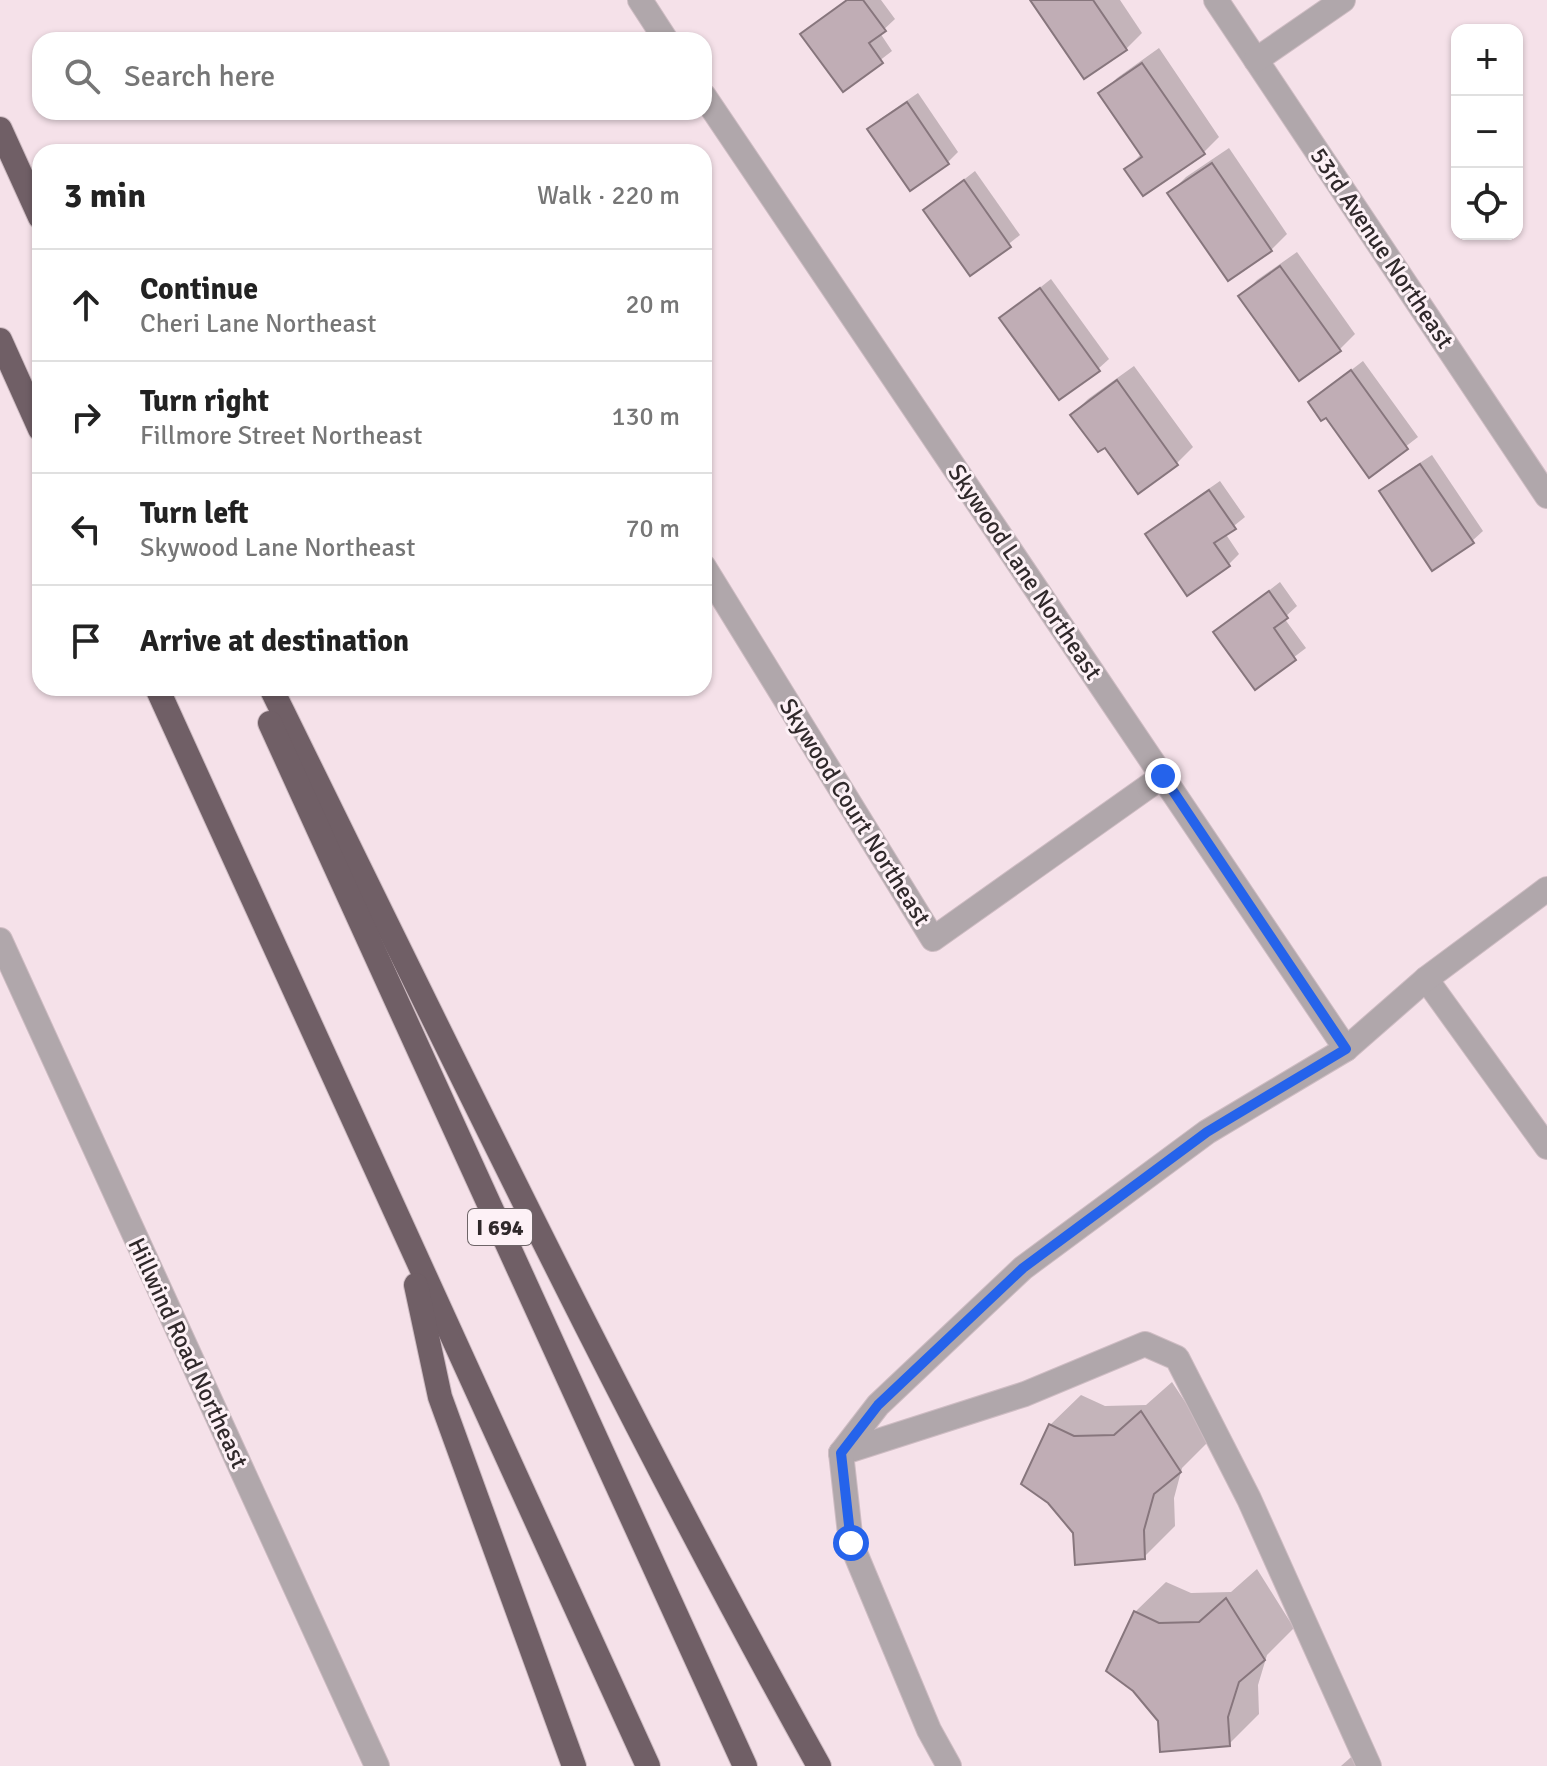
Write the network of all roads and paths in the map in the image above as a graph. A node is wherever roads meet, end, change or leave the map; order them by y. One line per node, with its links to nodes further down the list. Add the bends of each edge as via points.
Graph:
1 (640, 0): 4 (street)
2 (1216, 0): 5 (street, 53rd Avenue Northeast)
3 (1343, 0): 5 (street)
4 (661, 32)
5 (1256, 60): 11 (street, 53rd Avenue Northeast)
6 (712, 108): 16 (street, Skywood Lane Northeast)
7 (0, 129): 8 (highway)
8 (32, 199)
9 (0, 340): 10 (highway)
10 (32, 411)
11 (1547, 496)
12 (712, 580): 16 (street, Skywood Court Northeast, via 933,939)
13 (161, 696): 22 (highway)
14 (258, 696): 27 (highway, I 694)
15 (275, 696): 28 (highway, via 508,1169 708,1562)
16 (1163, 776): 20 (street, Skywood Lane Northeast)
17 (1547, 889): 19 (street)
18 (0, 940): 24 (street, Hillwind Road Northeast)
19 (1426, 979): 20 (street); 21 (street)
20 (1346, 1049): 23 (street, via 1207,1132 1023,1268 878,1405)
21 (1547, 1147)
22 (406, 1239): 25 (highway, via 440,1397); 26 (highway)
23 (841, 1453): 29 (street, via 851,1543); 30 (street, via 1025,1394 1145,1344 1177,1358 1249,1499)
24 (377, 1766)
25 (574, 1766)
26 (648, 1766)
27 (745, 1766)
28 (819, 1766)
29 (949, 1766)
30 (1369, 1766)

